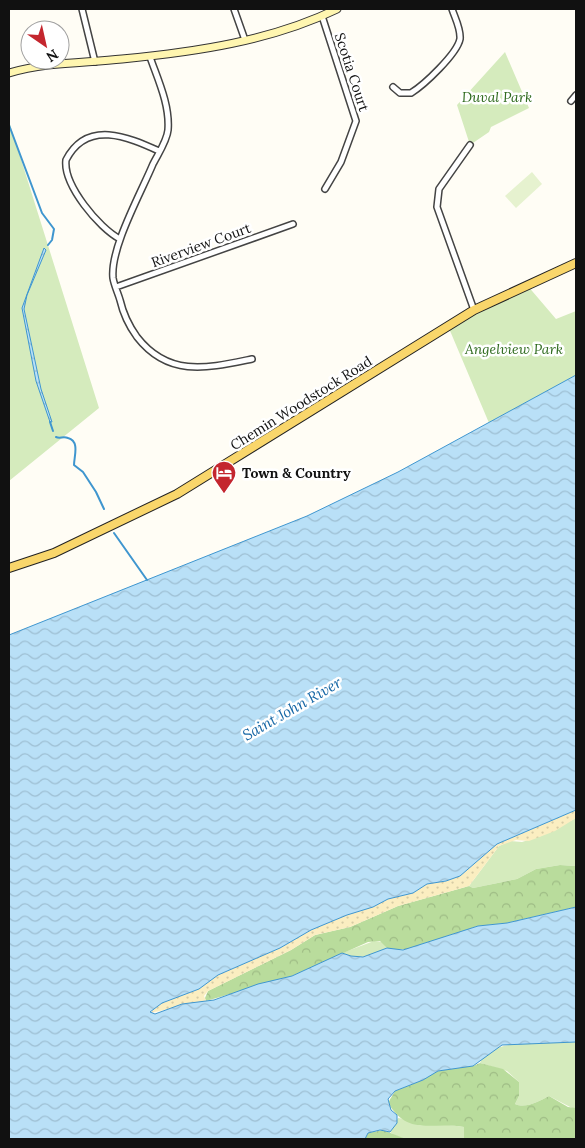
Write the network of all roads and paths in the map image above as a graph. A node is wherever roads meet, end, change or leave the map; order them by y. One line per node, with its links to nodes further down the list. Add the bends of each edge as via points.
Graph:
1 (82, 9): 8 (street)
2 (234, 9): 6 (street)
3 (337, 9): 5 (street)
4 (452, 9): 10 (street, via 460,33 455,48 431,77 411,93 400,93)
5 (322, 16): 6 (street); 15 (street, Scotia Court, via 356,120 341,162)
6 (245, 40): 7 (street)
7 (150, 57): 8 (street); 14 (street, via 167,109 168,130)
8 (95, 62): 9 (street)
9 (9, 73)
10 (393, 86)
11 (576, 95): 12 (street)
12 (571, 100)
13 (470, 145): 20 (street, via 439,189 437,207)
14 (159, 151): 17 (street); 17 (street, via 124,136 107,134 80,143 66,160 66,174 93,217)
15 (325, 189)
16 (292, 224): 19 (street, Riverview Court)
17 (120, 239): 19 (street, via 114,260)
18 (576, 263): 20 (main road, Chemin Woodstock Road)
19 (116, 287): 21 (street, via 134,333 149,350 169,362 196,368)
20 (474, 310): 22 (main road, Chemin Woodstock Road, via 177,494 54,553)
21 (252, 359)
22 (9, 568)

